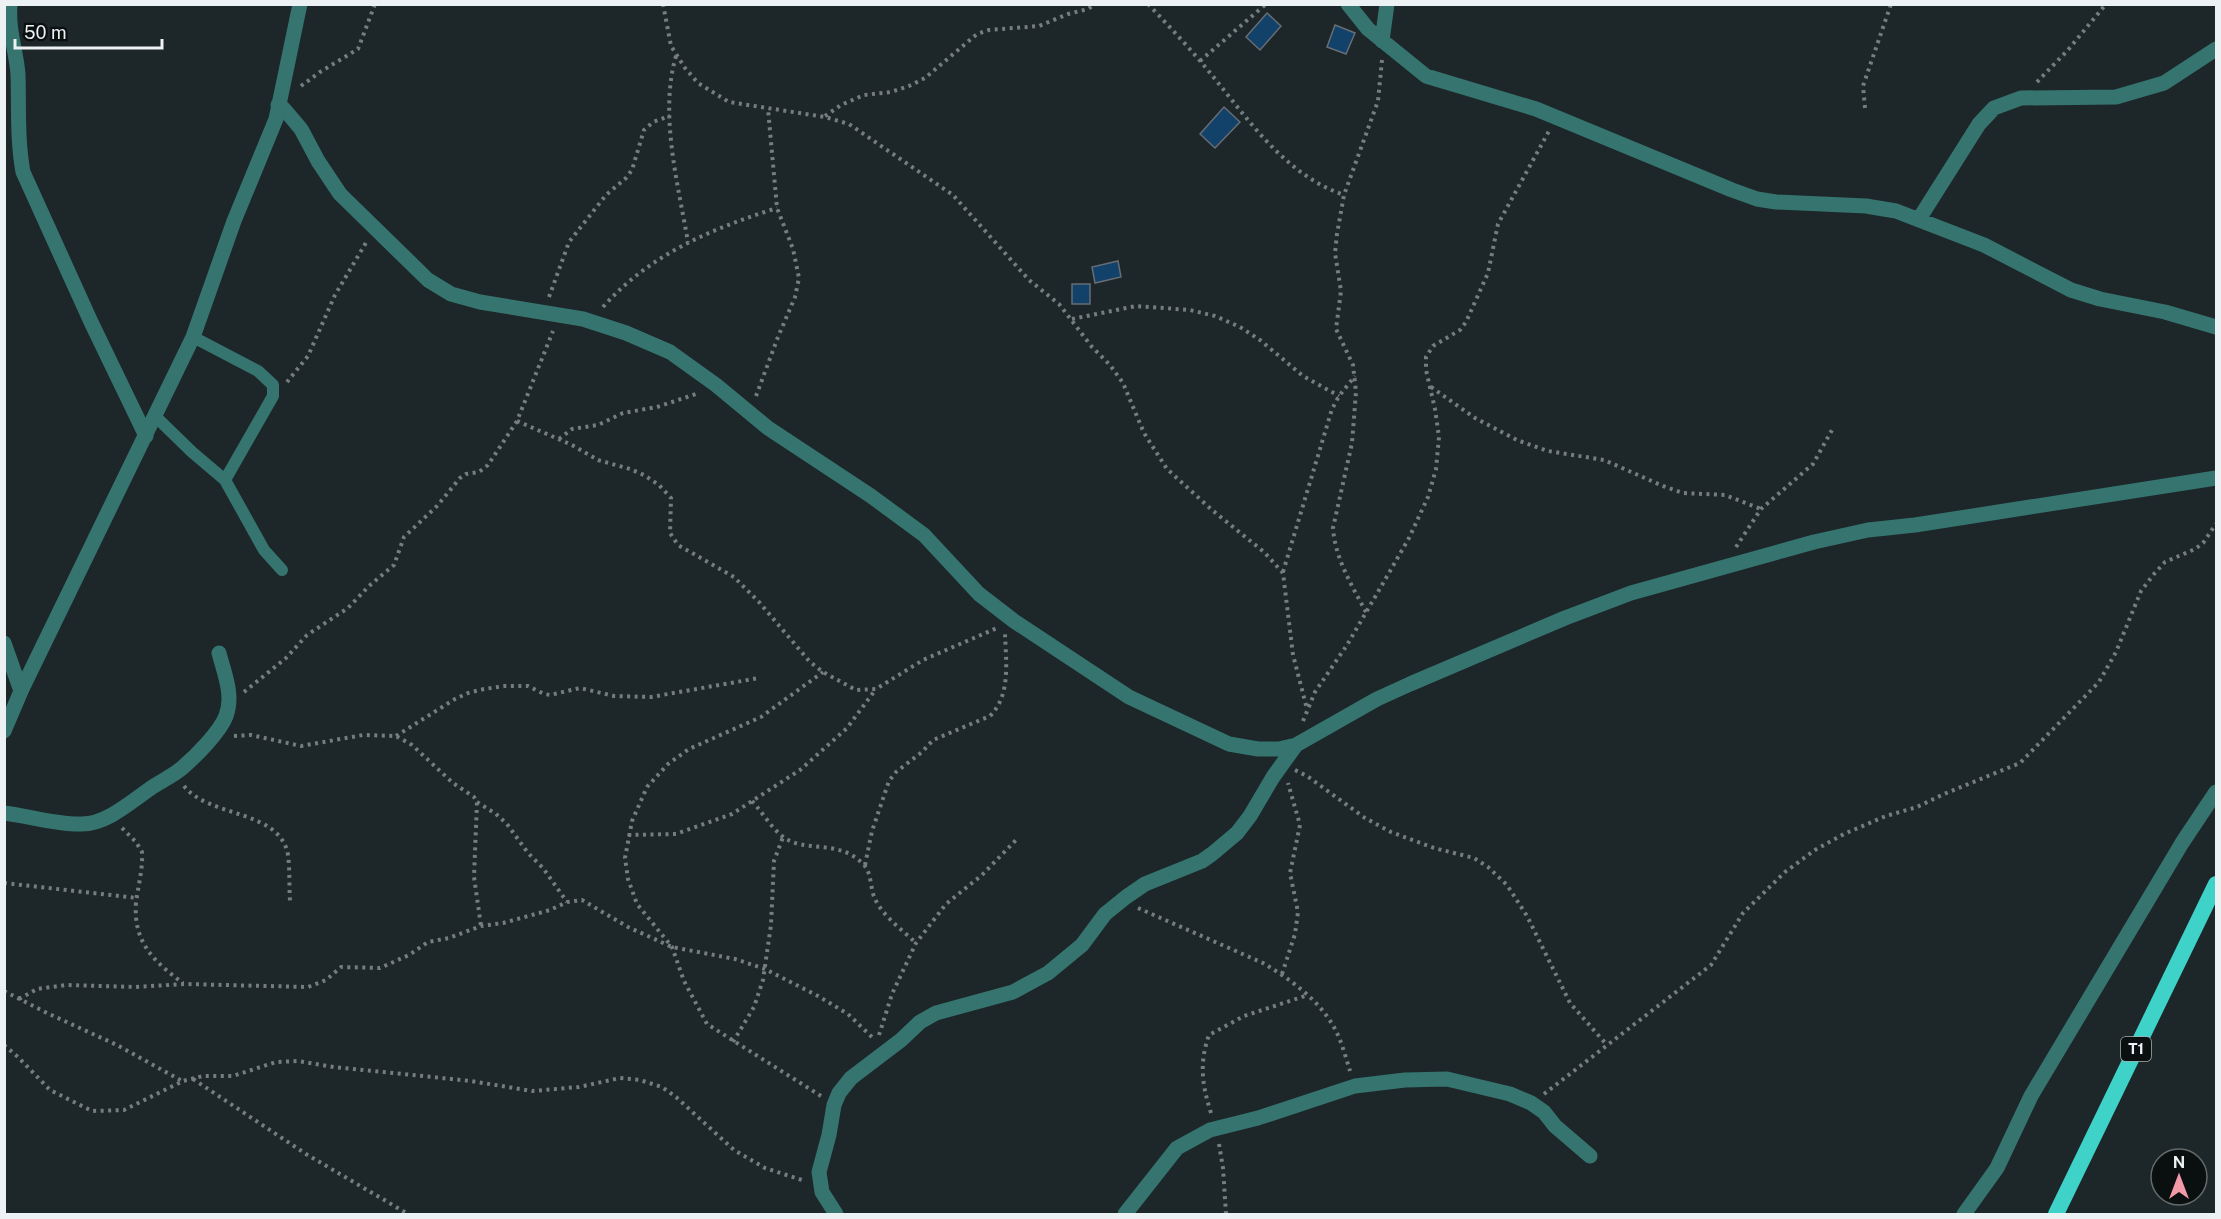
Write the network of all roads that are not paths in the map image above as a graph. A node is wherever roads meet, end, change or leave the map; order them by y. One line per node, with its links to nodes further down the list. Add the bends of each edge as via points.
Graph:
1 (10, 4): 12 (street, via 9,29 18,75 19,148 24,172)
2 (300, 4): 7 (street)
3 (1348, 4): 5 (street)
4 (1387, 4): 5 (street)
5 (1382, 41): 8 (street, via 1426,76 1536,109 1757,199 1816,206 1866,206)
6 (2217, 49): 8 (street, via 2164,83 2116,97 2021,98 1994,108 1979,124)
7 (281, 107): 10 (street, via 234,221); 20 (street, via 301,129 340,194 418,272 451,294 590,322 670,352 768,428 915,528 979,594 1120,692 1229,744 1258,749)
8 (1919, 219): 9 (street, via 1984,245 2071,290)
9 (2217, 327)
10 (193, 337): 11 (street); 14 (lane, via 258,371 273,386 273,396)
11 (155, 416): 12 (street); 14 (lane)
12 (146, 436): 18 (street)
13 (2217, 478): 20 (street, via 1868,530 1631,593 1385,695)
14 (225, 480): 15 (lane, via 264,550)
15 (282, 570)
16 (4, 644): 18 (street)
17 (219, 653): 22 (street, via 229,692 227,715 201,750 174,773 108,816 83,824)
18 (21, 691): 19 (street)
19 (4, 731)
20 (1296, 745): 25 (street, via 1250,816 1202,861 1145,884 1121,901 1105,914 1082,945 1048,974 1013,992 936,1013 851,1078 834,1105 819,1172 820,1187)
21 (2217, 792): 27 (street, via 2175,854 2031,1096 1996,1168)
22 (4, 813)
23 (2217, 884): 28 (highway, T1)
24 (1590, 1156): 26 (street, via 1544,1112 1510,1094 1447,1079 1355,1086 1216,1128 1177,1148)
25 (836, 1215)
26 (1125, 1215)
27 (1965, 1215)
28 (2056, 1215)

